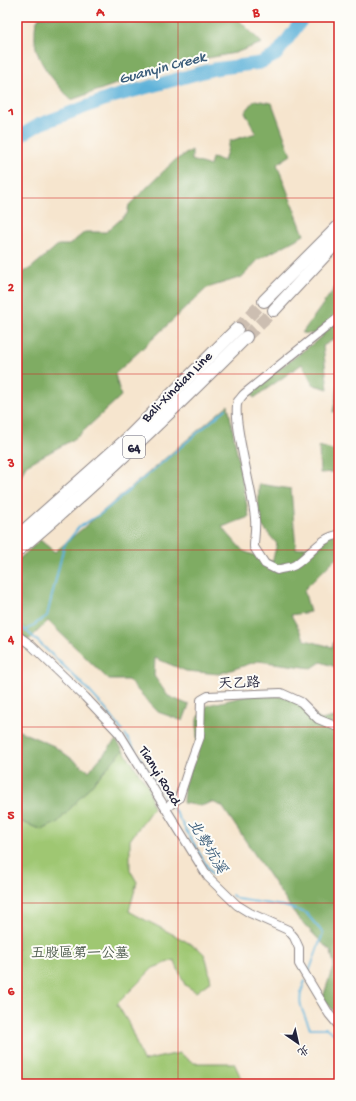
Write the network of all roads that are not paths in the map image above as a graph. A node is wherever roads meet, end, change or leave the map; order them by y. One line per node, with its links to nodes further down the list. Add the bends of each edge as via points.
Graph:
1 (339, 226): 2 (highway)
2 (333, 241): 3 (highway); 4 (highway)
3 (264, 301)
4 (274, 310)
5 (339, 317): 8 (street, via 244,394 238,402 237,412 238,432 256,520 254,547 266,564 277,570 294,566 319,545)
6 (237, 329): 9 (highway, Bali-Xindian Line / 64, via 127,439)
7 (246, 337): 10 (highway, Bali-Xindian Line / 64, via 157,426)
8 (339, 535)
9 (17, 537)
10 (17, 551)
11 (17, 635): 13 (street, Tianyi Road, via 31,645 105,717)
12 (339, 726): 13 (street, 天乙路, via 318,719 301,702 282,693 208,696 201,700 200,737 179,798)
13 (166, 808): 14 (street, Tianyi Road, via 201,868 219,889 237,905 288,930 294,937 299,948 299,964)
14 (339, 1026)

